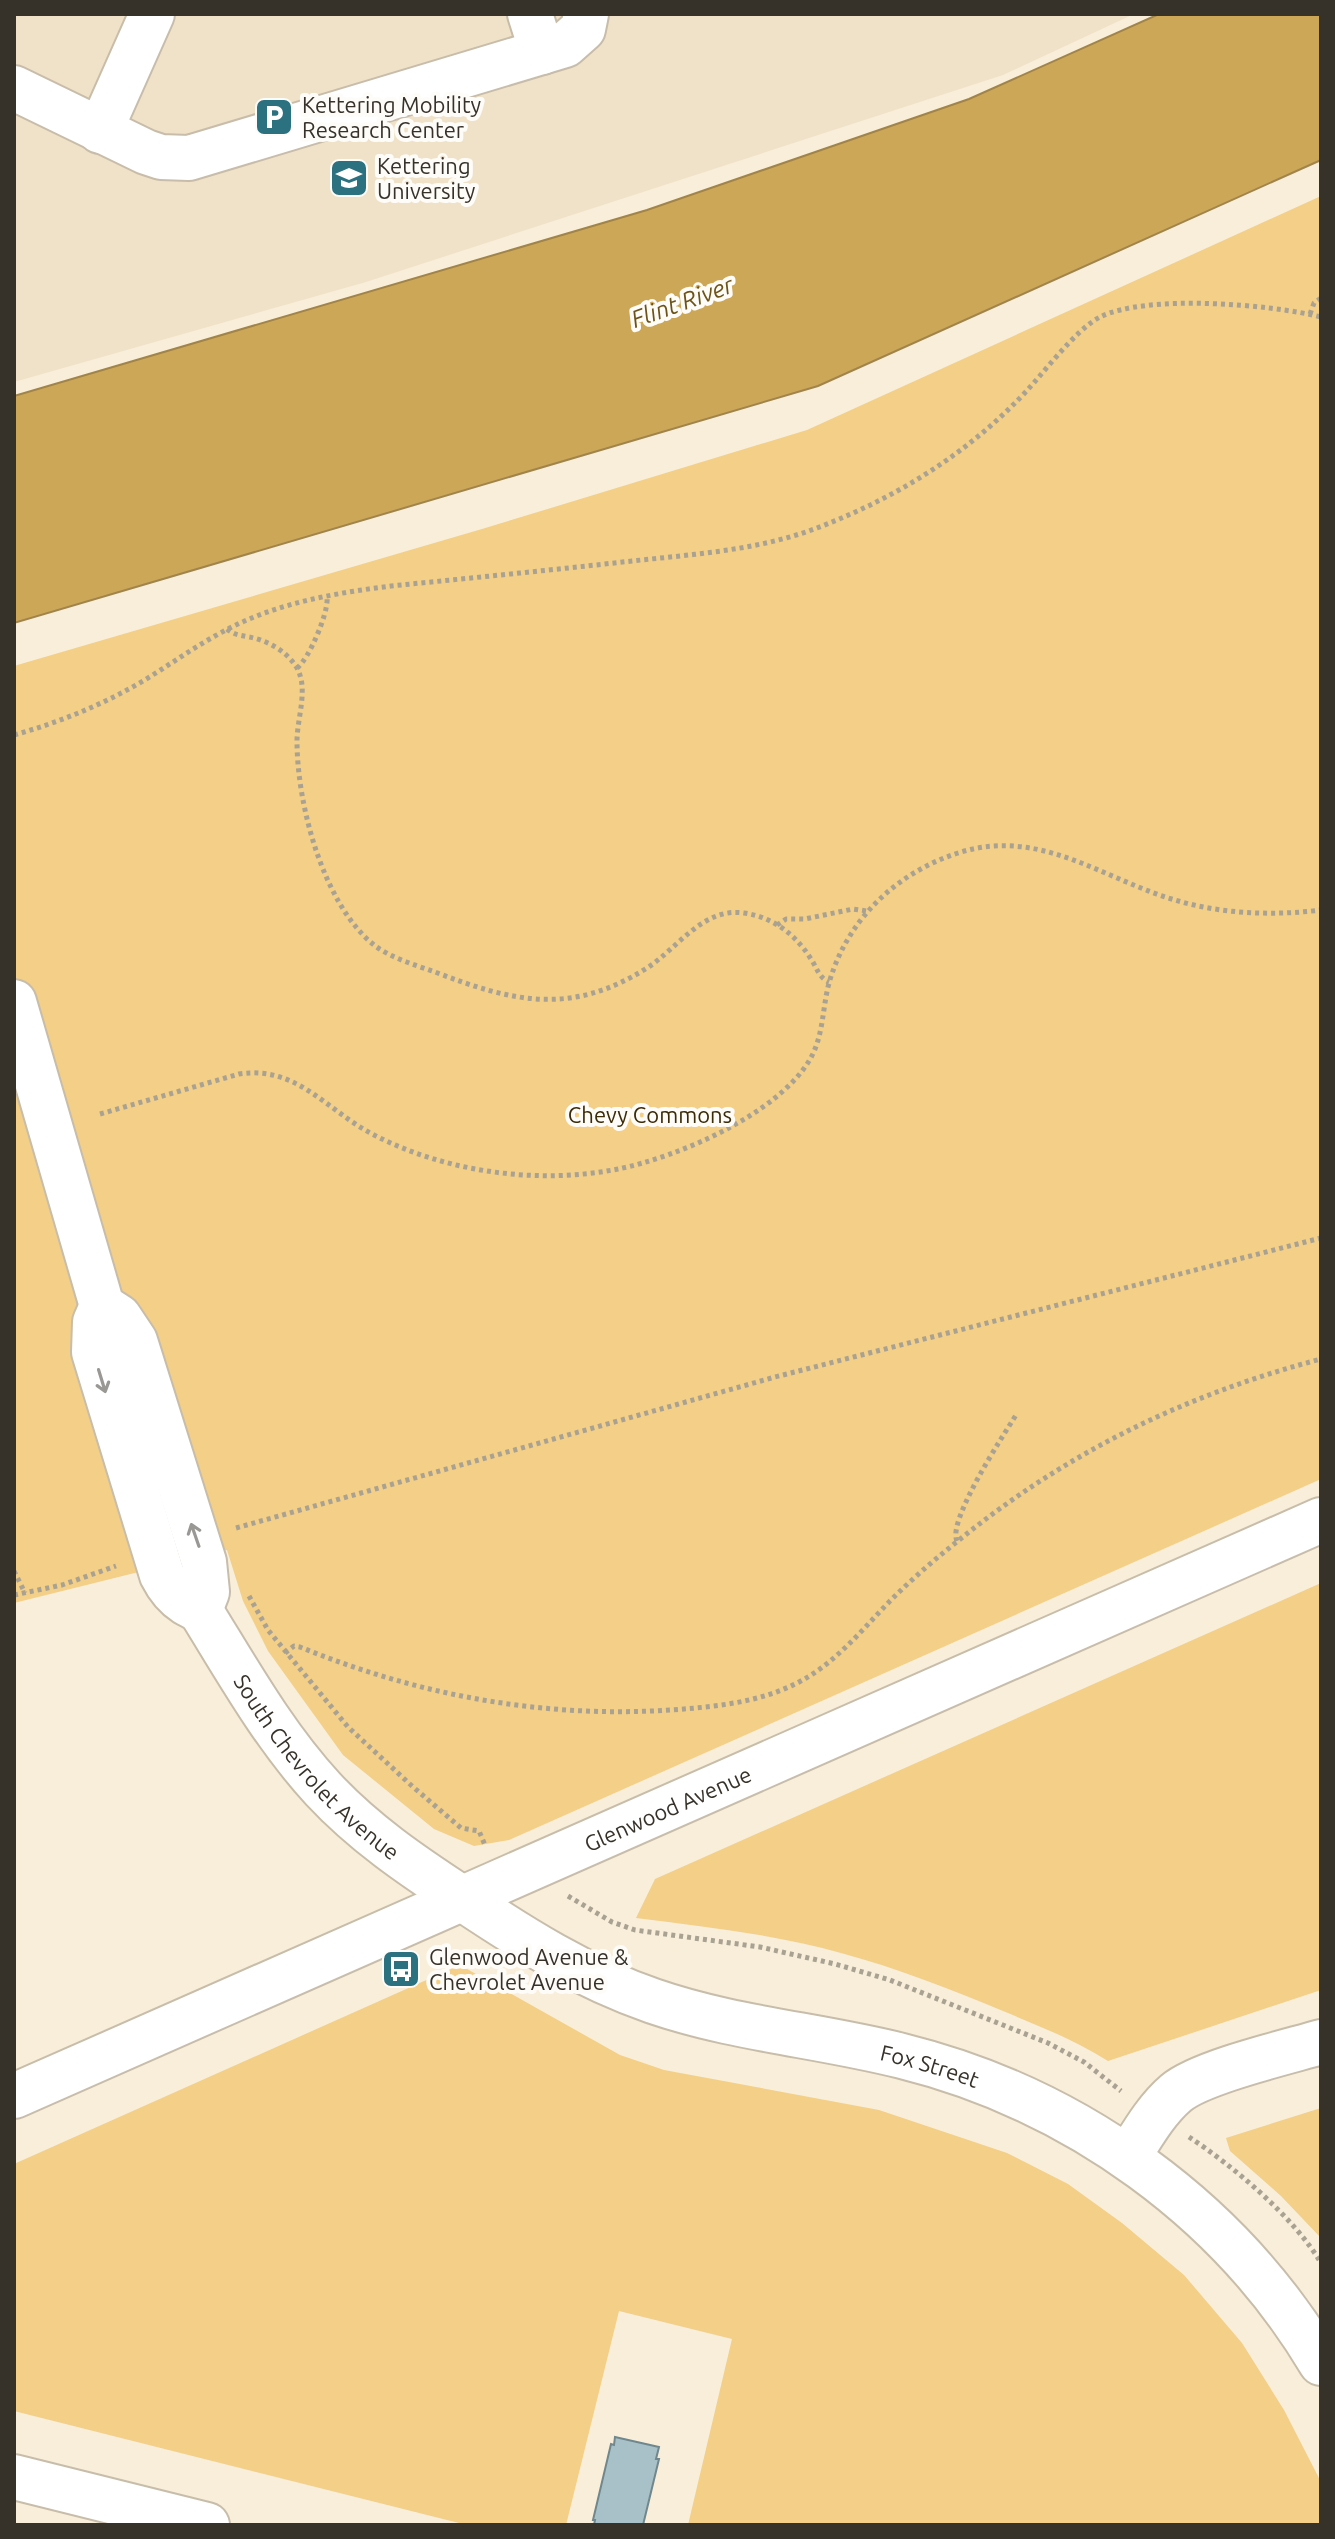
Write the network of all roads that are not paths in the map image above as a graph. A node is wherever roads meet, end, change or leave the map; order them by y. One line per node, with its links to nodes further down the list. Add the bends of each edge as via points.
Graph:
1 (152, 14): 5 (street)
2 (586, 14): 3 (street, via 583,29 565,45)
3 (536, 33): 5 (street, via 189,158 161,157)
4 (14, 88): 5 (street)
5 (100, 131)
6 (14, 1002): 8 (street, South Chevrolet Avenue, via 102,1306 119,1317 135,1341 204,1562 207,1592 200,1610 263,1713 321,1786 376,1840)
7 (1321, 1520): 8 (street, Glenwood Avenue)
8 (461, 1898): 10 (street, Glenwood Avenue); 11 (street, Fox Street, via 572,1966 648,1999 727,2022 930,2064 1041,2107)
9 (1321, 2042): 11 (street, via 1184,2087 1167,2101)
10 (14, 2096)
11 (1128, 2157): 12 (street, Fox Street, via 1241,2255)
12 (1321, 2363)
13 (14, 2477): 14 (street)
14 (207, 2525)

